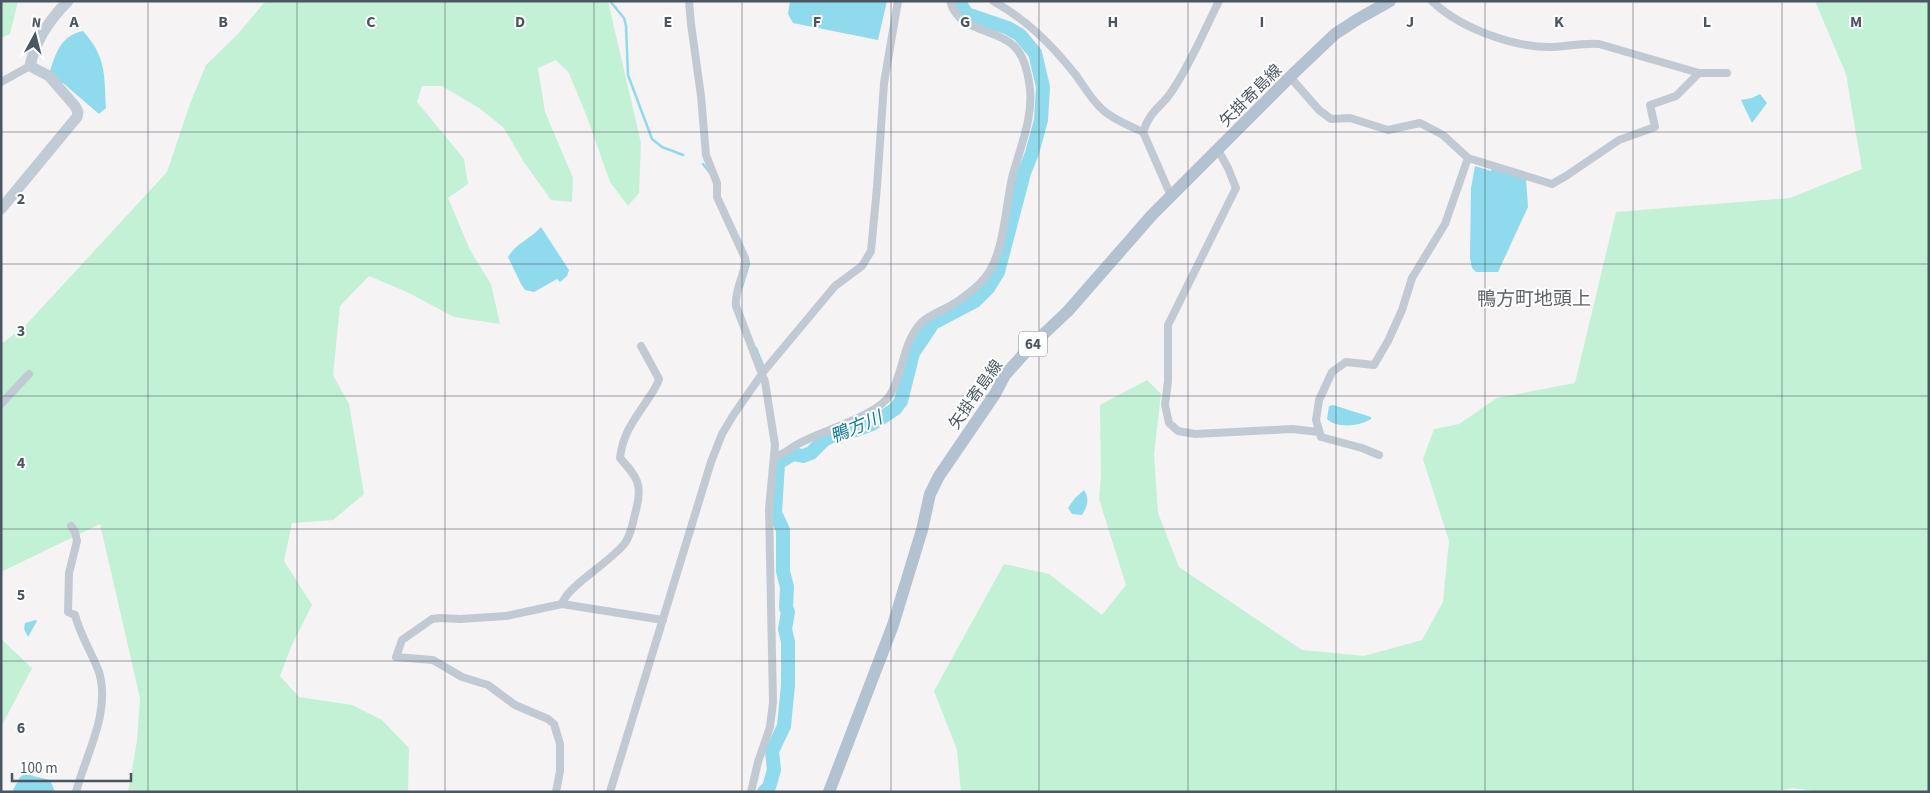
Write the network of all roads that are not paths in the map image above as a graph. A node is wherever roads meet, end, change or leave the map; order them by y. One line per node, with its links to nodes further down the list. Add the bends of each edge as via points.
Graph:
1 (68, 1): 9 (main road, via 41,36)
2 (690, 1): 20 (street, via 706,155 717,184 717,197 745,258 735,301 736,312)
3 (898, 1): 20 (street, via 884,82 871,251 862,266 836,286)
4 (950, 1): 25 (street, via 962,20 1014,46 1024,61 1030,84 1030,106 1020,157 991,268 958,301 922,322 911,339 895,386 885,402)
5 (993, 1): 14 (street, via 1021,17 1038,32 1102,110)
6 (1219, 1): 14 (street, via 1179,80 1148,119)
7 (1390, 1): 12 (main road, 矢掛寄島線 / 64, via 1335,34)
8 (1432, 1): 10 (street, via 1451,16 1485,33 1529,45 1599,44)
9 (30, 66): 13 (street); 18 (main road, via 49,76 75,106 77,117)
10 (1699, 73): 11 (street); 16 (street, via 1676,96 1650,105 1655,128 1619,140 1552,184)
11 (1727, 74)
12 (1290, 77): 15 (main road, 矢掛寄島線 / 64); 16 (street, via 1319,110 1332,119 1350,118 1388,130 1420,123 1443,135)
13 (1, 82)
14 (1143, 132): 17 (street)
15 (1218, 150): 17 (main road, 矢掛寄島線 / 64); 23 (street, via 1236,188 1168,326 1165,405 1169,423 1178,431 1195,434 1292,429)
16 (1468, 158): 23 (street, via 1445,224 1412,278 1388,342 1374,365 1346,362 1332,372 1319,400 1316,420)
17 (1170, 196): 33 (main road, 矢掛寄島線 / 64, via 1068,311 1032,344 1005,375 939,476 930,494 893,625)
18 (1, 208)
19 (641, 346): 27 (street, via 659,379 622,442 620,458 636,475 640,496 632,527 625,543 568,592)
20 (765, 370): 25 (street); 28 (street, via 738,406 717,447)
21 (29, 374): 22 (street)
22 (1, 404)
23 (1319, 432): 24 (street, via 1321,437)
24 (1379, 455)
25 (777, 456): 32 (street, via 769,509 772,702 770,727)
26 (71, 526): 29 (street, via 77,540 69,573 68,612 75,615 101,684 100,713)
27 (562, 604): 28 (street); 30 (street, via 506,616 432,620 402,640 396,657 432,660 462,677 488,685 515,705 554,724 560,744)
28 (663, 620): 31 (street)
29 (76, 792)
30 (556, 792)
31 (610, 792)
32 (751, 792)
33 (829, 792)

